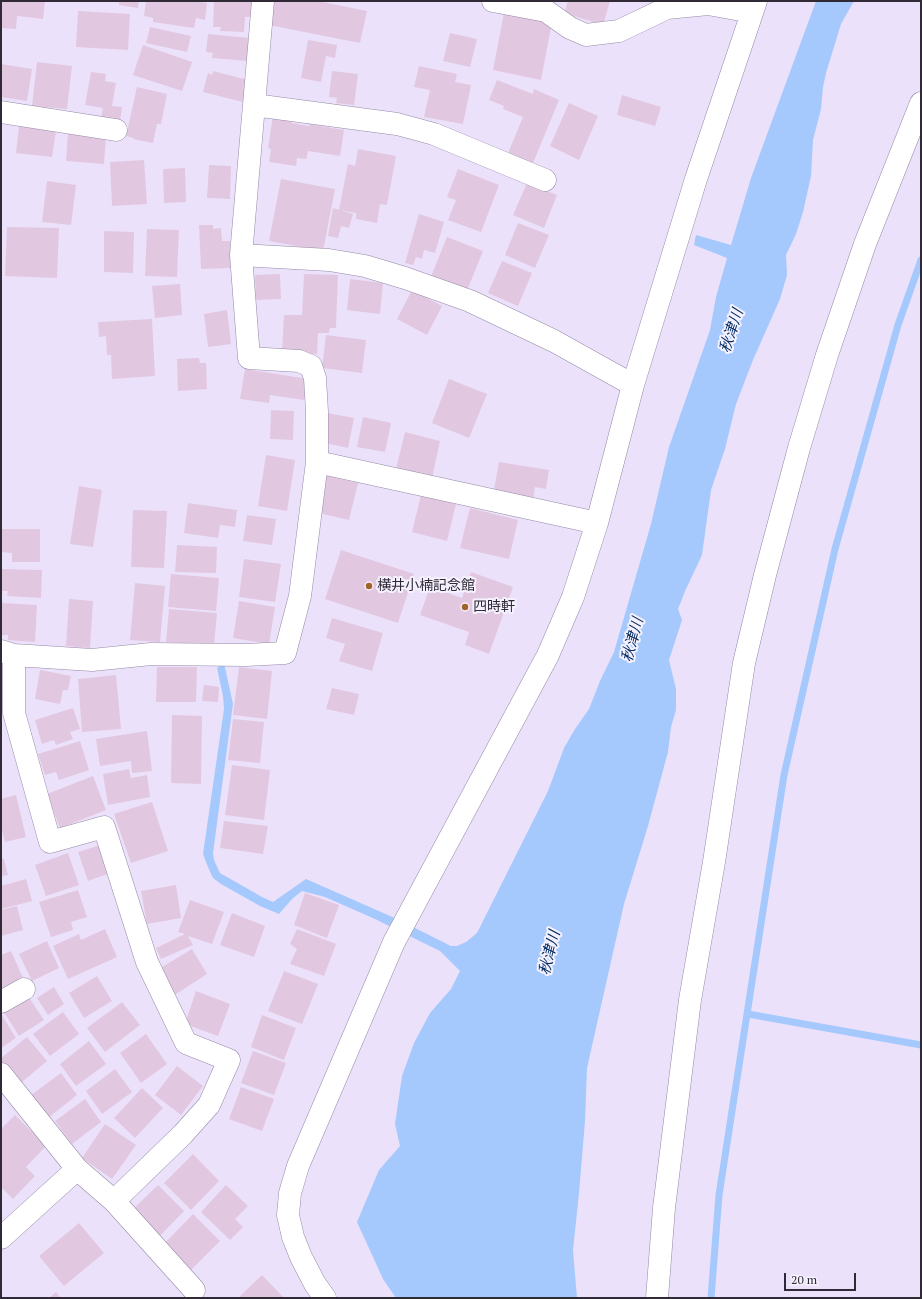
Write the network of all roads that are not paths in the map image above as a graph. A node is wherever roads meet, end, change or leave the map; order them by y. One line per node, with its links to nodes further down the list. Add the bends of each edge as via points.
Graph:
1 (263, 1): 5 (street)
2 (493, 1): 3 (street, via 546,11 570,28 586,35 618,31 667,8 708,4)
3 (754, 6): 10 (street, via 696,179)
4 (921, 103): 22 (street, via 865,244 827,355 767,567 744,663 690,1000 664,1208)
5 (254, 105): 8 (street, via 397,124 434,134); 9 (street)
6 (1, 112): 7 (street)
7 (116, 130)
8 (545, 180)
9 (241, 255): 10 (street, via 329,260 365,266 405,278 470,302 554,341); 11 (street, via 249,358 299,361 311,366 315,378 317,405)
10 (633, 385): 12 (street)
11 (317, 462): 12 (street); 13 (street, via 300,596 285,653 151,654 92,660)
12 (597, 523): 21 (street, via 573,597 548,655 394,942 298,1166 290,1193 288,1215 301,1257)
13 (8, 653): 18 (street, via 14,713 50,842 104,827 147,962 186,1043 229,1060 209,1105)
14 (24, 988): 15 (street)
15 (1, 1002)
16 (1, 1074): 17 (street)
17 (77, 1169): 18 (street); 19 (street)
18 (114, 1201): 20 (street)
19 (1, 1238)
20 (194, 1290)
21 (325, 1298)
22 (657, 1298)

